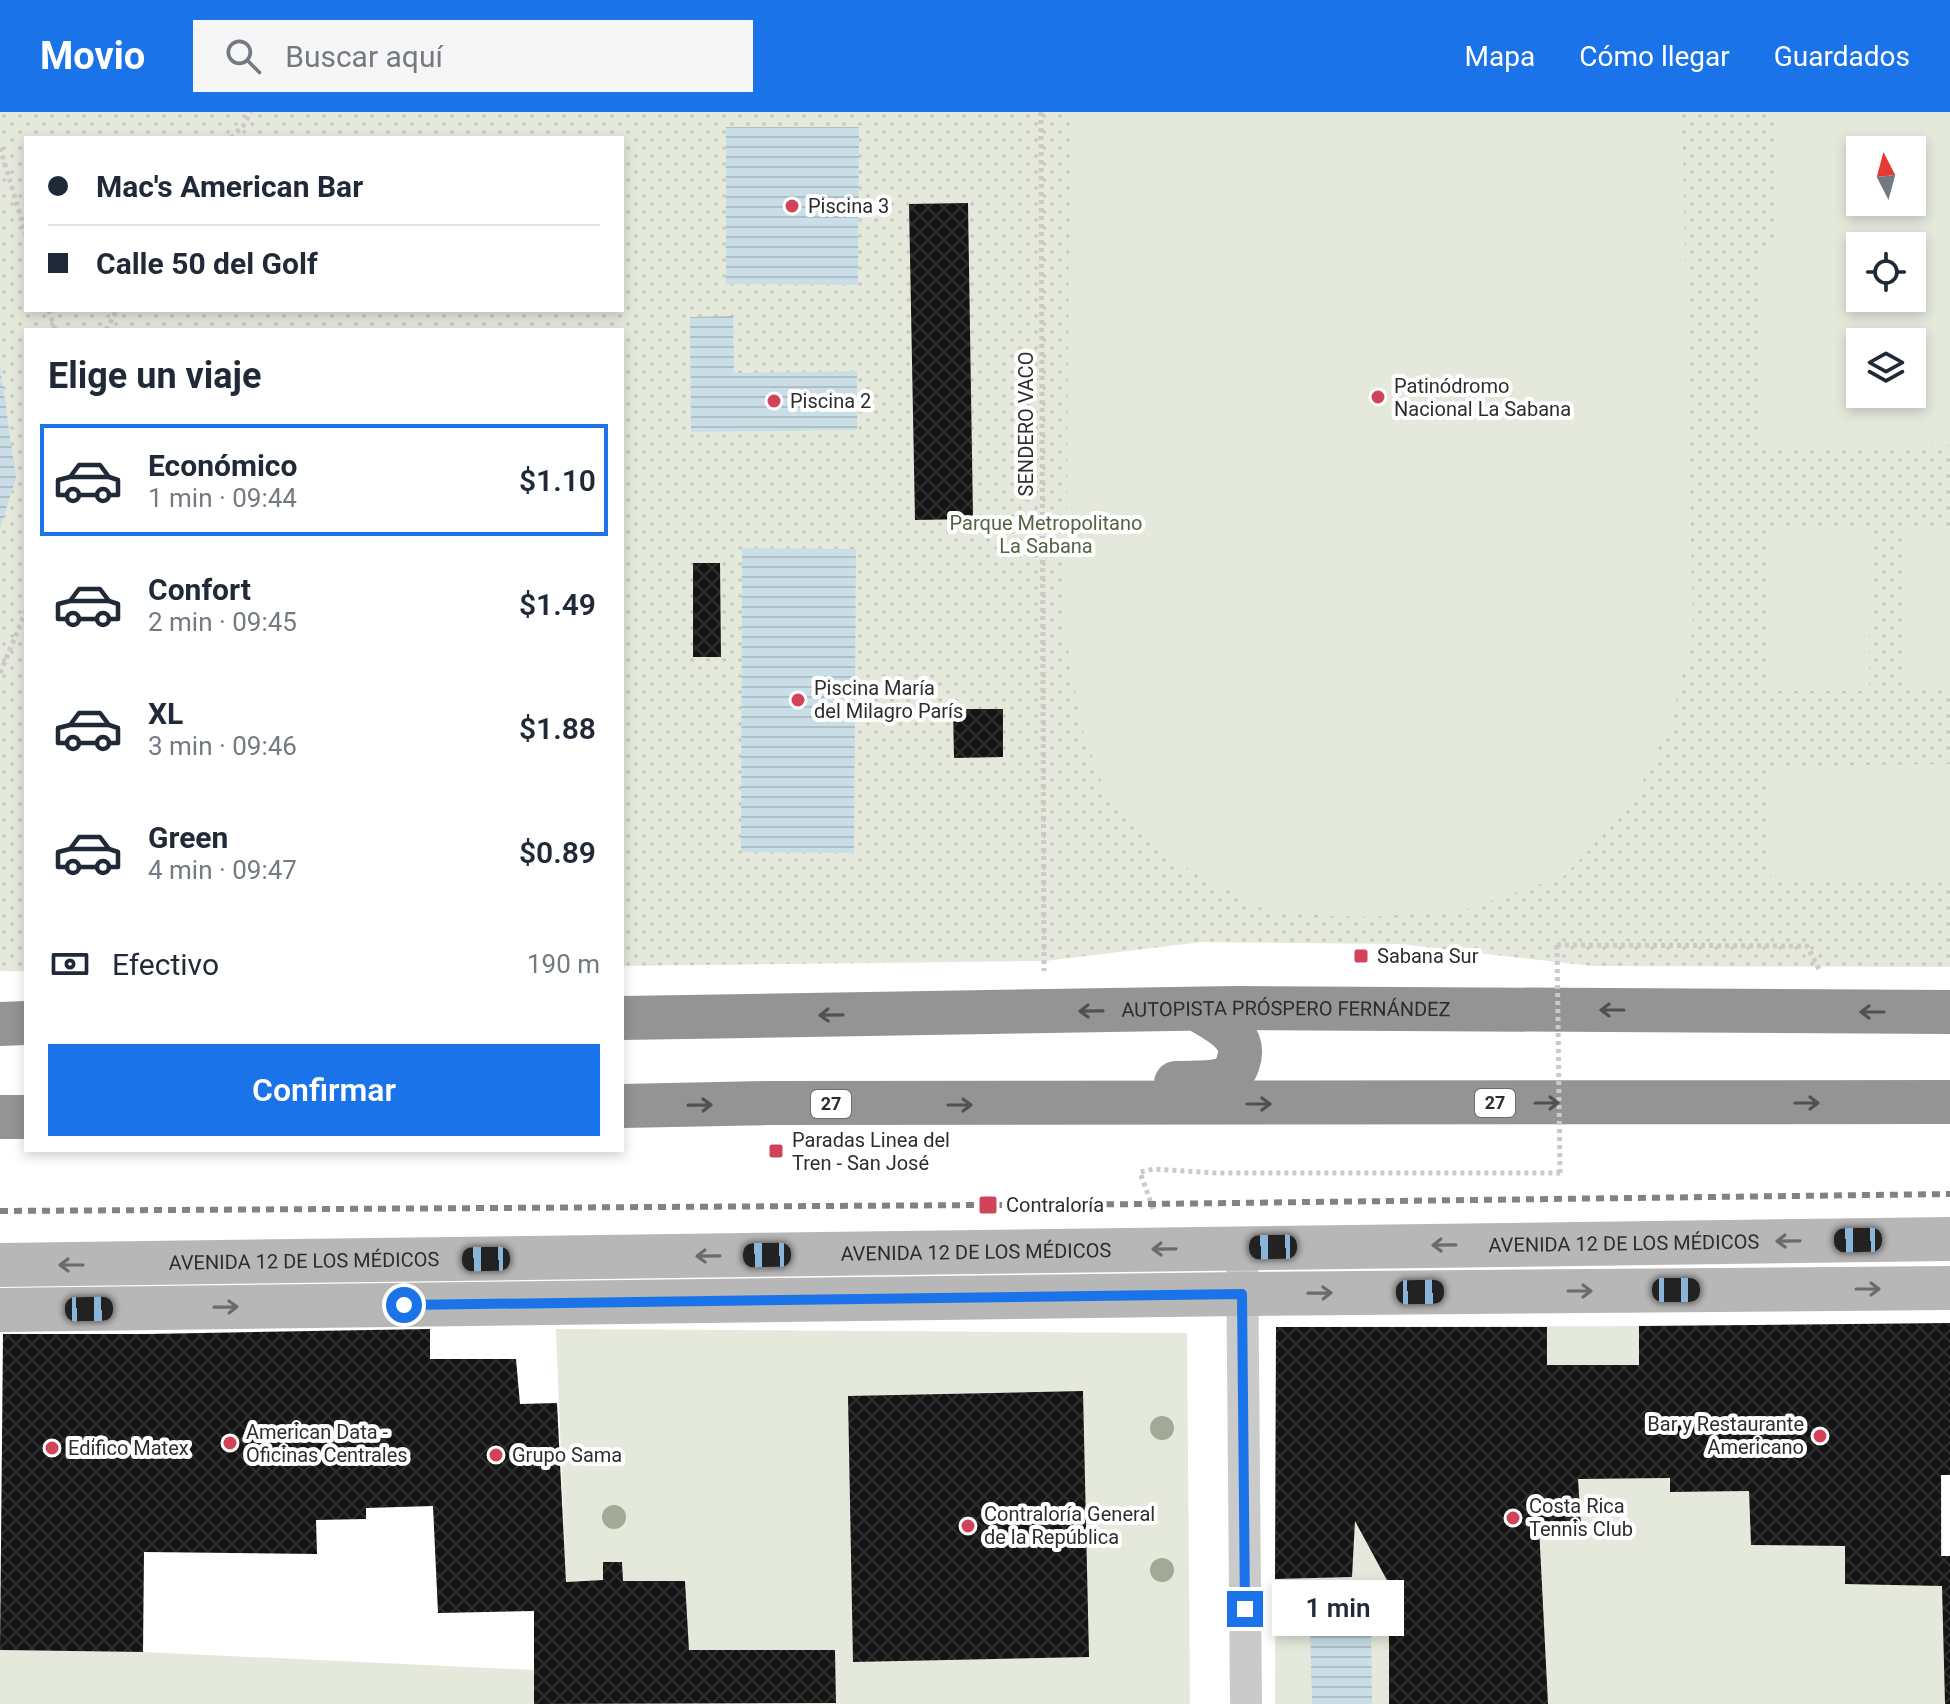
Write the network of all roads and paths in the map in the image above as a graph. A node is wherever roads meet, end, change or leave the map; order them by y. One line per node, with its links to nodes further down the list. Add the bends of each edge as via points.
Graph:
1 (251, 112): 3 (path)
2 (1041, 112): 9 (path, SENDERO VACO)
3 (233, 136)
4 (0, 148): 5 (path)
5 (24, 228)
6 (24, 616): 7 (path)
7 (0, 673)
8 (1821, 974): 22 (path, bridge, via 1807,946 1557,945 1560,1173 1140,1172)
9 (1044, 976)
10 (1197, 1009): 11 (highway, AUTOPISTA PRÓSPERO FERNÁNDEZ, one-way to 10); 12 (highway, AUTOPISTA PRÓSPERO FERNÁNDEZ, one-way to 12); 16 (highway, via 1232,1031 1240,1043 1241,1054 1229,1077 1106,1085)
11 (1950, 1012)
12 (624, 1018)
13 (24, 1023): 14 (highway)
14 (0, 1024)
15 (1950, 1102): 16 (highway, 27, one-way to 15)
16 (1041, 1104): 17 (highway, 27, one-way to 16)
17 (624, 1106)
18 (0, 1117): 19 (highway)
19 (24, 1117)
20 (1950, 1239): 21 (main road, AVENIDA 12 DE LOS MÉDICOS, one-way to 21)
21 (1242, 1248): 22 (main road, AVENIDA 12 DE LOS MÉDICOS); 25 (street)
22 (1173, 1249): 23 (main road, AVENIDA 12 DE LOS MÉDICOS, one-way to 23)
23 (0, 1265)
24 (1950, 1288): 25 (main road, one-way to 24)
25 (1242, 1294): 26 (main road, one-way to 25); 27 (street)
26 (0, 1310)
27 (1246, 1704)

